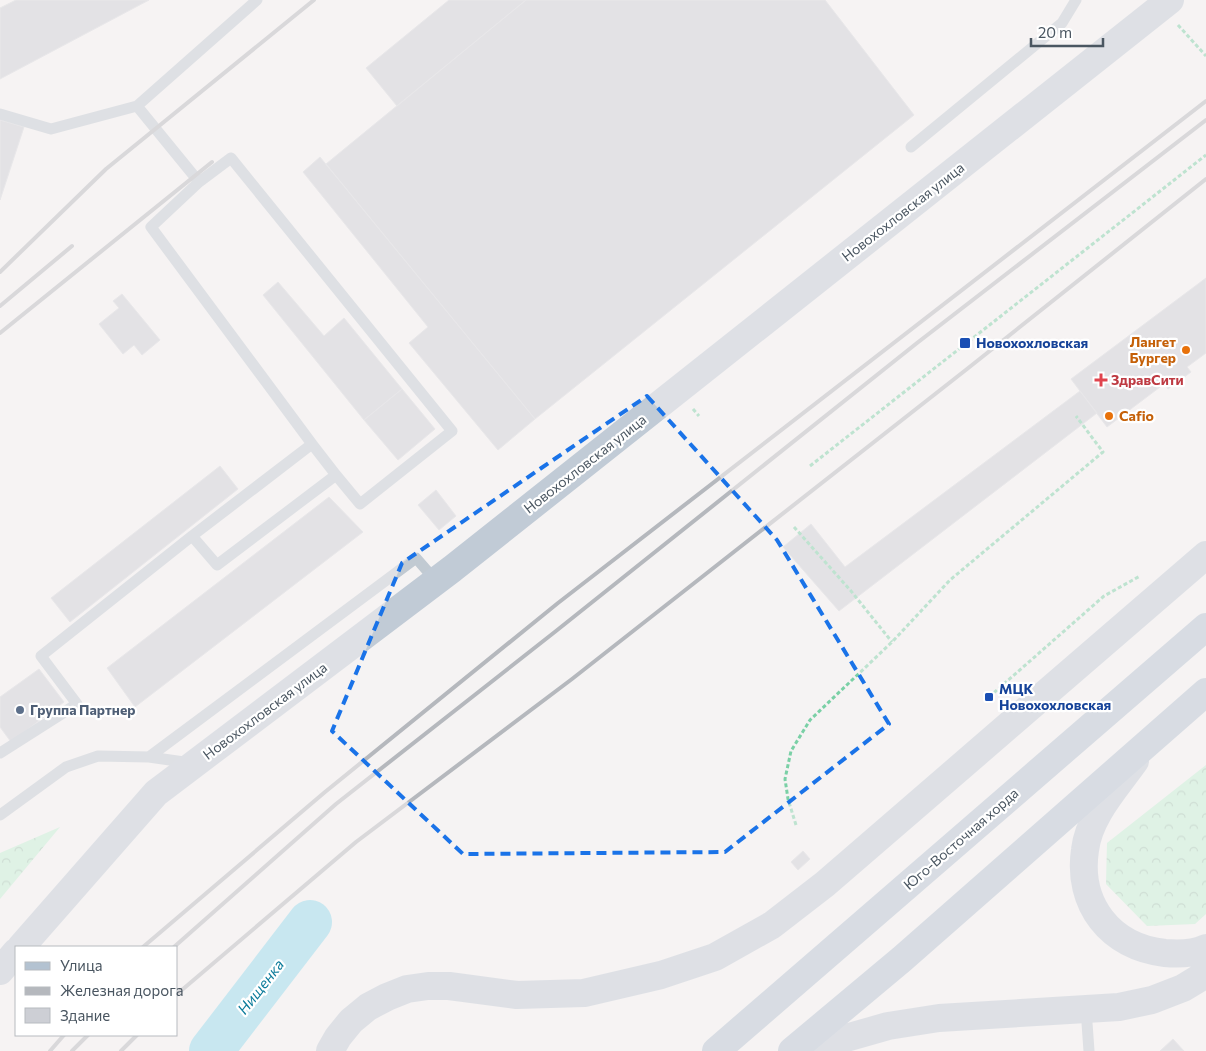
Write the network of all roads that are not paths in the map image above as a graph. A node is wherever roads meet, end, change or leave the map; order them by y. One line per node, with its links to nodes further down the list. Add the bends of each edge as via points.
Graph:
1 (257, 0): 4 (lane)
2 (1076, 0): 6 (lane, via 1062,23)
3 (1163, 7): 12 (street, Новохохловская улица)
4 (137, 106): 5 (lane, via 51,129); 7 (lane)
5 (0, 114)
6 (911, 147)
7 (199, 182): 8 (lane, via 151,226); 9 (lane, via 231,158 452,431 360,504)
8 (312, 444): 9 (lane); 10 (lane)
9 (336, 475): 10 (lane, via 217,565)
10 (192, 536): 16 (lane, via 40,656 77,704)
11 (1206, 555): 26 (street, via 825,884 772,925 715,957 661,976 584,993 517,995 449,986 407,989 362,1012 351,1021)
12 (436, 581): 17 (lane, via 416,558); 18 (street, Новохохловская улица)
13 (1206, 627): 27 (main road, Юго-Восточная хорда)
14 (1206, 692): 15 (main road)
15 (1146, 746): 21 (street, via 1092,824 1083,869 1086,890 1095,912 1109,930 1128,943 1151,952 1177,954); 28 (main road)
16 (0, 753)
17 (149, 757): 18 (lane); 19 (lane, via 98,756 66,767)
18 (195, 764): 20 (street, Новохохловская улица, via 156,793)
19 (0, 815)
20 (22, 946)
21 (1206, 948)
22 (15, 953): 23 (street)
23 (0, 971)
24 (1206, 974): 25 (street, via 1183,988 1152,1000)
25 (1086, 1009): 29 (street, via 939,1018 888,1026 846,1038); 30 (lane)
26 (330, 1051)
27 (716, 1051)
28 (792, 1051)
29 (817, 1051)
30 (1089, 1051)

